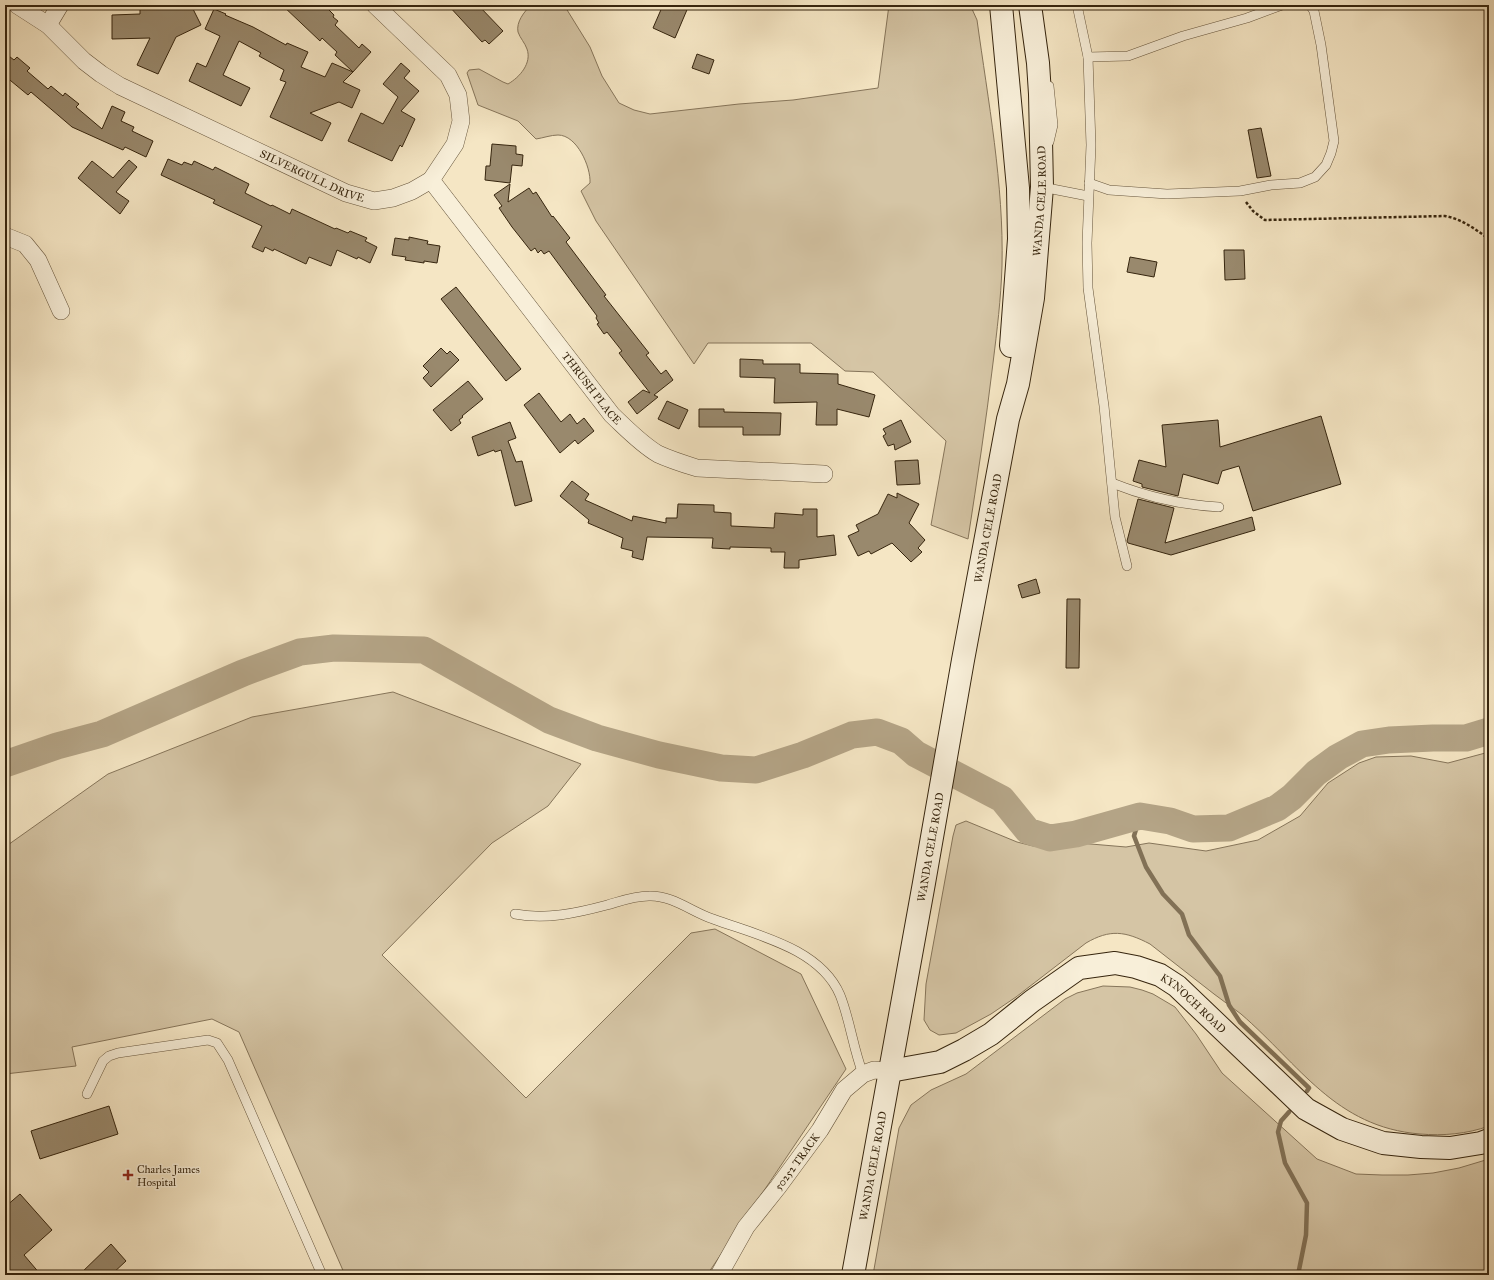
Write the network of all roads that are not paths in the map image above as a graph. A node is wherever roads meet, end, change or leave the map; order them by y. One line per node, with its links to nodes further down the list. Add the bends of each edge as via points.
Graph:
1 (17, 5): 9 (street, SILVERGULL DRIVE)
2 (60, 5): 9 (street)
3 (375, 5): 11 (street, SILVERGULL DRIVE, via 448,75 458,95 461,121 455,144)
4 (1001, 5): 17 (street, WANDA CELE ROAD, via 1018,188 1019,239)
5 (1030, 5): 13 (street, WANDA CELE ROAD, via 1038,63)
6 (1077, 5): 10 (lane)
7 (1282, 5): 10 (lane, via 1247,18 1182,36 1128,56)
8 (1310, 5): 12 (lane, via 1314,11 1334,141 1326,165 1315,177 1300,183 1240,191 1167,194 1109,190)
9 (48, 25): 11 (street, SILVERGULL DRIVE, via 84,61 120,86 346,193 374,201 412,191)
10 (1088, 57): 12 (lane, via 1091,145)
11 (431, 180): 18 (street, THRUSH PLACE, via 612,415 638,440 658,453 697,468)
12 (1089, 183): 14 (lane)
13 (1042, 186): 14 (lane); 17 (street, WANDA CELE ROAD, via 1033,298 1018,384)
14 (1088, 196): 19 (lane, via 1088,288)
15 (5, 236): 16 (street, via 25,244 38,260)
16 (61, 311)
17 (1008, 419): 23 (street, WANDA CELE ROAD)
18 (824, 474)
19 (1112, 482): 20 (lane, via 1166,500); 21 (lane, via 1115,517)
20 (1219, 507)
21 (1127, 566)
22 (515, 914): 24 (lane, via 529,917 562,916 631,898 650,896 666,898 708,918 780,943 810,959 831,980 840,994)
23 (890, 1071): 24 (street, 50252 TRACK, via 874,1070); 26 (street, KYNOCH ROAD, via 940,1062 991,1034 1079,968 1115,963 1160,975 1177,986 1306,1110 1342,1129 1384,1143 1421,1147 1450,1148); 29 (street, WANDA CELE ROAD)
24 (863, 1074): 28 (street, 50252 TRACK, via 844,1090 820,1130 746,1227)
25 (87, 1094): 27 (lane, via 108,1056 208,1040 217,1043 245,1096)
26 (1489, 1140)
27 (322, 1275)
28 (719, 1275)
29 (853, 1275)

